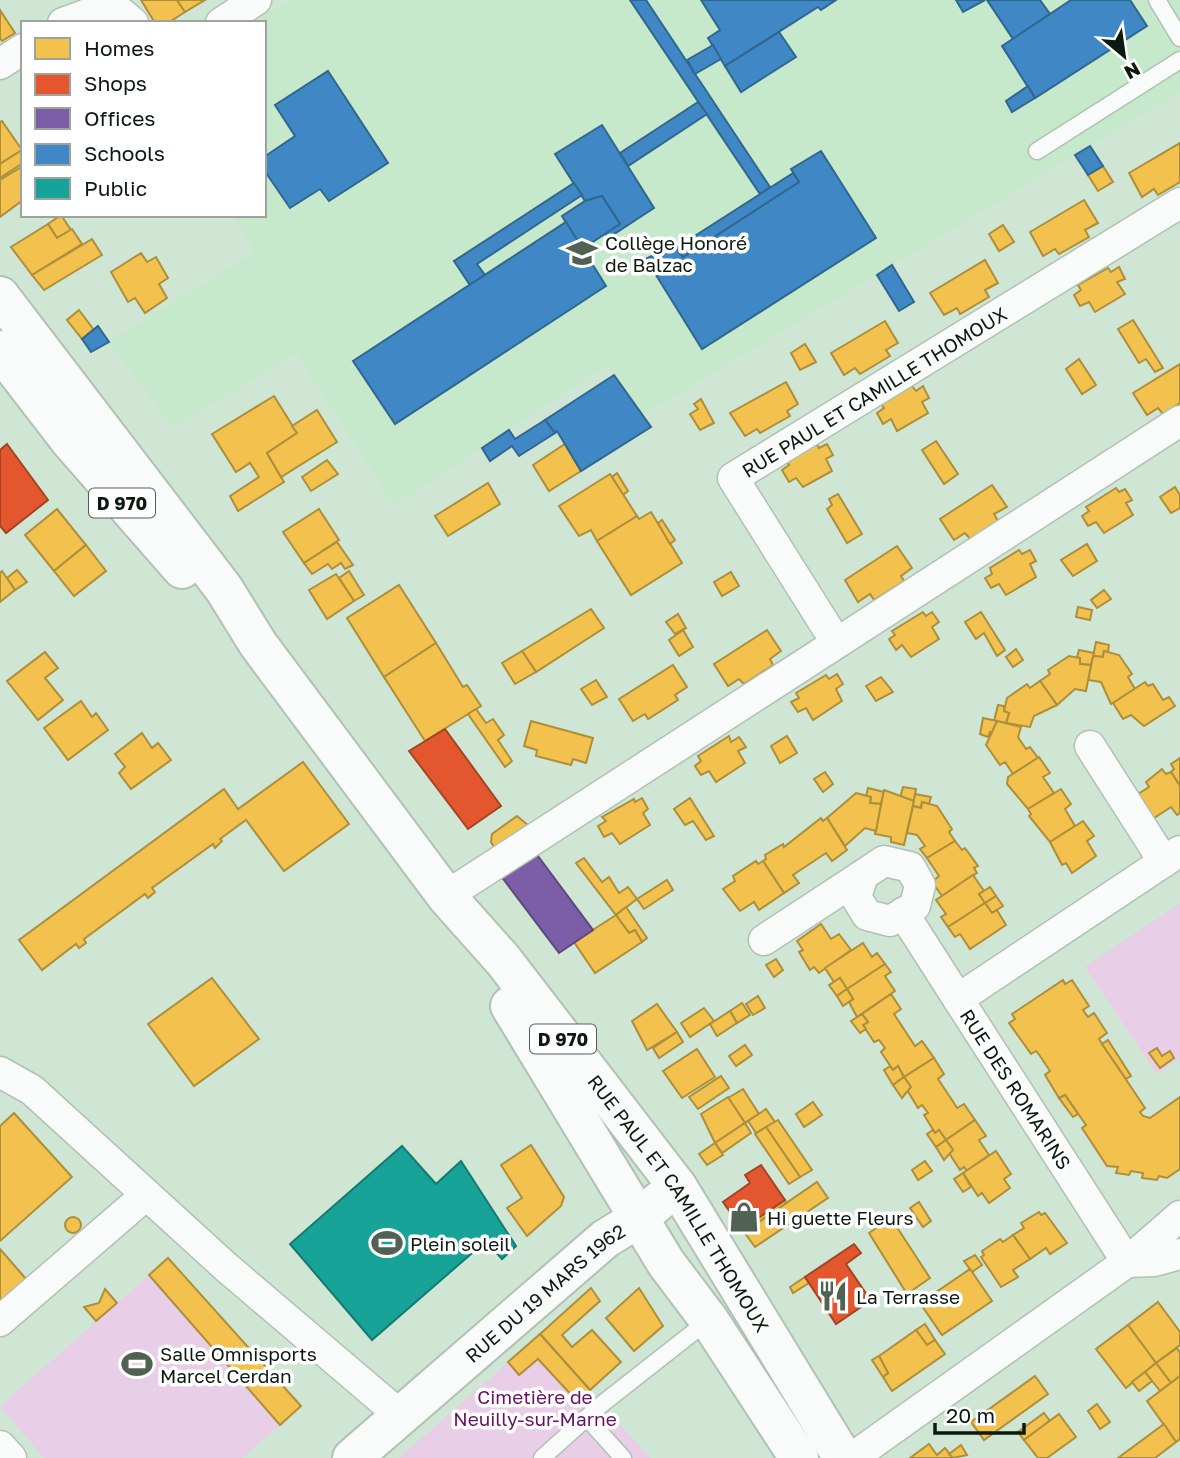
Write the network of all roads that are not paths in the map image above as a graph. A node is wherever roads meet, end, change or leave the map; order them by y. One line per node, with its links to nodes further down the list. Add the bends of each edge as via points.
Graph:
1 (257, 0): 5 (street)
2 (1157, 0): 6 (lane)
3 (68, 21): 4 (street, via 112,5)
4 (131, 21)
5 (224, 21)
6 (1180, 37)
7 (21, 50): 9 (street)
8 (1180, 60): 10 (lane)
9 (0, 64)
10 (1037, 151)
11 (1180, 203): 15 (street, RUE PAUL ET CAMILLE THOMOUX, via 733,478)
12 (0, 296): 16 (main road, RUE PAUL ET CAMILLE THOMOUX / D 970, via 224,589)
13 (0, 350): 16 (main road, RUE PAUL ET CAMILLE THOMOUX / D 970, via 134,516 221,612)
14 (1180, 421): 15 (street)
15 (836, 642): 20 (street)
16 (258, 644): 20 (main road, RUE PAUL ET CAMILLE THOMOUX / D 970)
17 (1090, 746): 18 (street)
18 (1172, 857): 23 (street, RUE DES ROMARINS)
19 (863, 875): 21 (street, via 856,897 867,915 890,921); 21 (street, via 884,860 910,867 920,885 915,906); 22 (street)
20 (446, 896): 25 (main road, RUE PAUL ET CAMILLE THOMOUX / D 970, via 503,960); 27 (main road, RUE PAUL ET CAMILLE THOMOUX / D 970)
21 (903, 913): 23 (street)
22 (764, 940)
23 (958, 999): 30 (street, RUE DES ROMARINS)
24 (0, 1072): 26 (street, via 32,1090)
25 (677, 1186): 27 (main road, RUE DU 19 MARS 1962); 41 (main road, RUE PAUL ET CAMILLE THOMOUX / D 970)
26 (146, 1195): 32 (street); 33 (street)
27 (639, 1219): 31 (main road, RUE PAUL ET CAMILLE THOMOUX / D 970); 33 (main road, RUE DU 19 MARS 1962, via 605,1239)
28 (1178, 1222): 30 (street)
29 (1180, 1254): 30 (street)
30 (1127, 1262): 42 (street)
31 (709, 1320): 34 (lane); 40 (main road, RUE PAUL ET CAMILLE THOMOUX / D 970)
32 (0, 1321)
33 (401, 1416): 37 (main road, RUE DU 19 MARS 1962)
34 (587, 1418): 38 (lane); 39 (lane)
35 (0, 1446): 36 (street)
36 (11, 1458)
37 (352, 1458)
38 (542, 1458)
39 (623, 1458)
40 (799, 1458)
41 (844, 1458)
42 (852, 1458)

